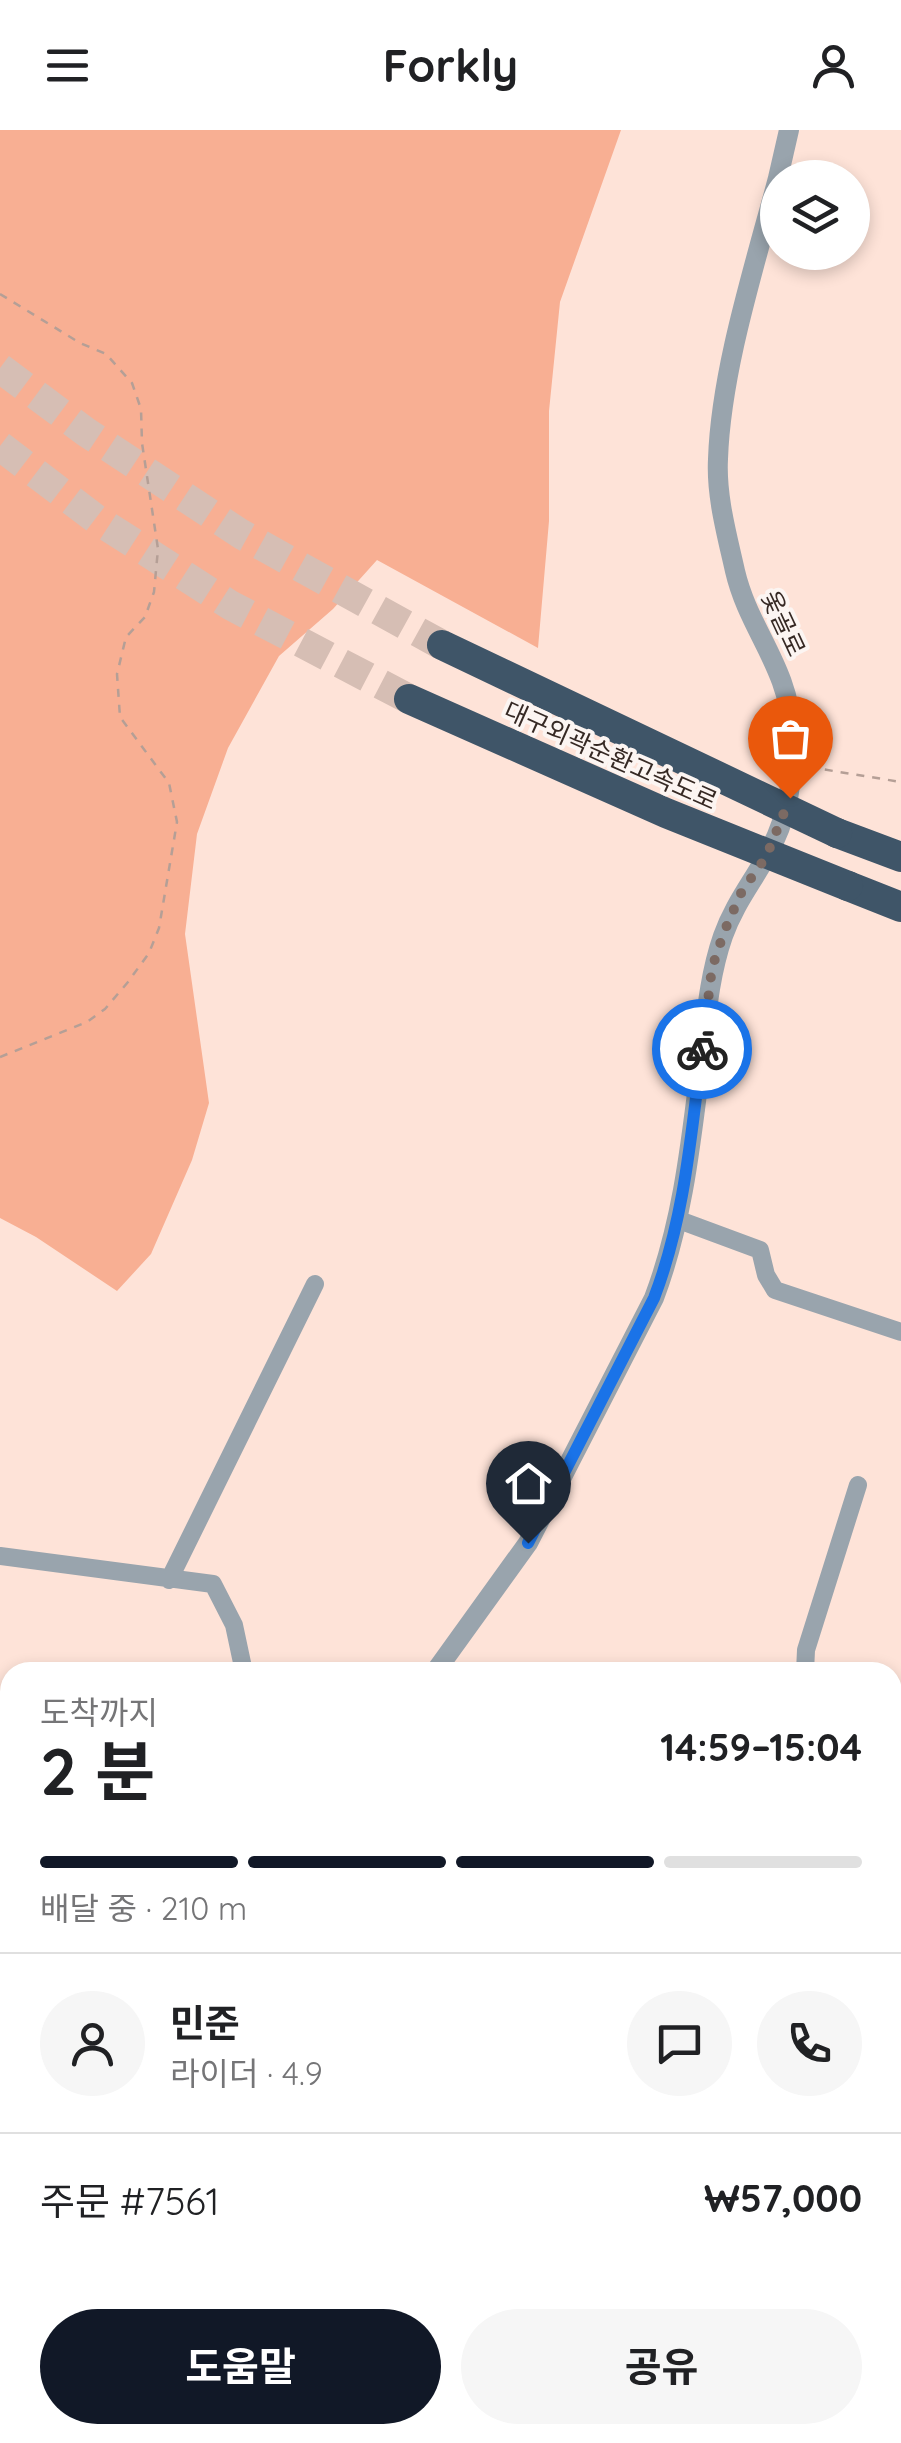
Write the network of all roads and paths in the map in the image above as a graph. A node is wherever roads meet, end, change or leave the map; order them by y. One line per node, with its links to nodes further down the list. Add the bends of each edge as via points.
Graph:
1 (788, 130): 2 (street, 옻골로)
2 (782, 160)
3 (760, 253): 7 (street, 옻골로, via 721,417 717,462 736,576 788,694)
4 (0, 294): 11 (path, via 106,354 132,383 142,409 158,549 154,592 145,617 126,637 117,674 120,717 169,784 177,822 159,928 128,982 86,1022)
5 (442, 645): 9 (highway, 대구외곽순환고속도로, bridge, via 836,833)
6 (409, 698): 10 (highway, 대구외곽순환고속도로, bridge, via 666,813)
7 (792, 764): 8 (path); 12 (street, 옻골로, via 781,826 742,891 712,968)
8 (901, 782)
9 (901, 857)
10 (901, 907)
11 (0, 1056)
12 (678, 1220): 14 (street, via 760,1250 775,1290); 19 (street, 옻골로, via 654,1298 528,1543)
13 (314, 1284): 17 (street)
14 (901, 1332)
15 (858, 1485): 20 (street)
16 (0, 1556): 17 (street)
17 (169, 1580): 18 (street, via 213,1584 234,1625)
18 (242, 1662)
19 (441, 1662)
20 (805, 1662)

